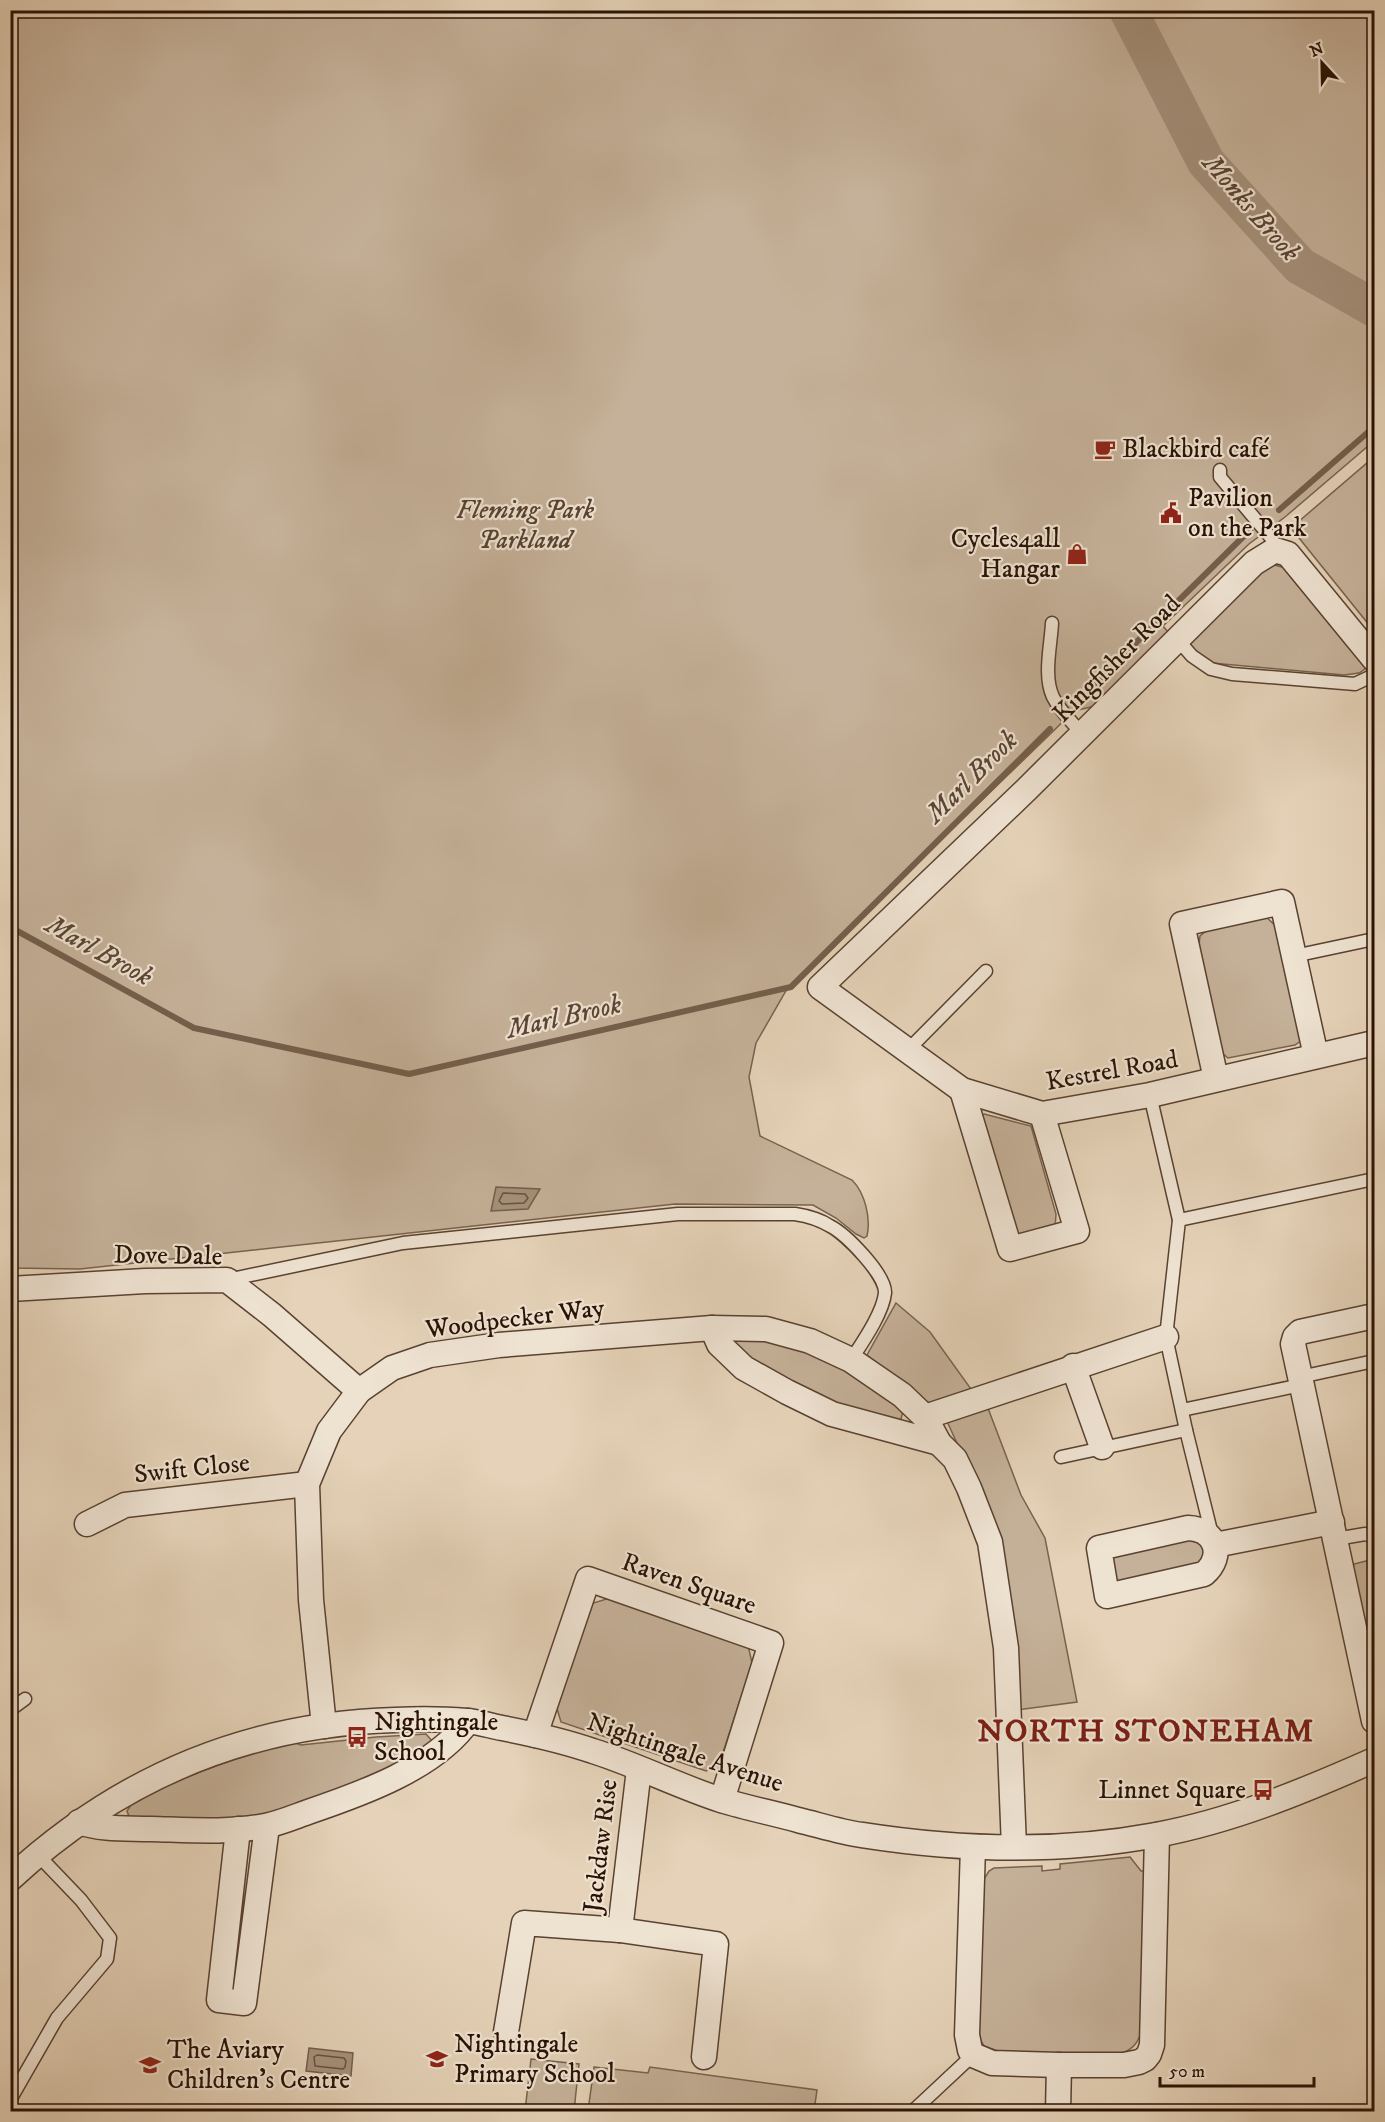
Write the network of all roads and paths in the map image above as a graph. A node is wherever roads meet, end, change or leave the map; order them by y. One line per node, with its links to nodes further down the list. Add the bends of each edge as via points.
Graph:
1 (1220, 470): 2 (lane, via 1220,477 1272,538)
2 (1275, 550): 4 (street, Kingfisher Road, via 1254,563); 5 (street, via 1288,554)
3 (1052, 623): 7 (lane, via 1048,659 1051,690)
4 (1177, 639): 6 (lane, via 1211,669 1232,674 1355,684); 7 (street, Kingfisher Road)
5 (1374, 659)
6 (1374, 675)
7 (1082, 734): 11 (street, Kingfisher Road)
8 (1374, 939): 9 (lane)
9 (1294, 956): 14 (street); 15 (street, via 1282,902 1182,924)
10 (986, 971): 13 (lane)
11 (820, 987): 13 (street, Kestrel Road)
12 (1374, 1043): 14 (street, Kestrel Road)
13 (908, 1050): 16 (street, Kestrel Road)
14 (1316, 1056): 15 (street, Kestrel Road)
15 (1216, 1079): 17 (street, Kestrel Road)
16 (962, 1090): 18 (street, Kestrel Road); 18 (street, via 1010,1249 1077,1231)
17 (1150, 1095): 18 (street, Kestrel Road); 20 (lane)
18 (1042, 1114)
19 (1374, 1179): 20 (lane)
20 (1179, 1220): 25 (lane)
21 (227, 1280): 22 (street, Dove Dale); 26 (lane, via 403,1243 678,1214 795,1214 832,1227 859,1251 883,1284 881,1306); 30 (street, Dove Dale)
22 (10, 1289)
23 (1374, 1316): 29 (street, via 1297,1334 1293,1344)
24 (712, 1328): 26 (street, Woodpecker Way, via 766,1329 810,1341); 30 (street, Woodpecker Way, via 499,1345 430,1355 392,1368); 34 (street, via 719,1344 744,1368 787,1392 832,1414)
25 (1166, 1337): 28 (street); 31 (lane)
26 (851, 1360): 32 (street, Woodpecker Way)
27 (1374, 1361): 29 (lane)
28 (1073, 1366): 32 (street); 35 (street)
29 (1300, 1381): 31 (lane); 39 (street)
30 (359, 1391): 37 (street, Woodpecker Way, via 329,1431)
31 (1182, 1410): 33 (lane)
32 (925, 1416): 34 (street, Woodpecker Way)
33 (1186, 1430): 35 (lane); 41 (lane)
34 (939, 1443): 56 (street, Woodpecker Way, via 955,1459 990,1542 1006,1648)
35 (1102, 1447): 36 (lane)
36 (1060, 1456)
37 (307, 1484): 38 (street, Swift Close, via 125,1505); 46 (street, Woodpecker Way, via 308,1568)
38 (87, 1524)
39 (1334, 1531): 40 (lane); 41 (street); 45 (street)
40 (1374, 1537)
41 (1215, 1545): 41 (street, via 1204,1532 1188,1528 1099,1548 1107,1596 1204,1574 1215,1561)
42 (25, 1699): 43 (lane)
43 (10, 1710)
44 (468, 1721): 46 (street, Nightingale Avenue, via 418,1719); 47 (street, Nightingale Avenue); 52 (street, via 457,1738 375,1787)
45 (1374, 1721)
46 (324, 1726): 51 (street, Nightingale Avenue, via 255,1740 194,1760 120,1796)
47 (535, 1735): 49 (street, Nightingale Avenue, via 595,1751); 50 (street, Raven Square, via 588,1579 771,1643)
48 (1374, 1761): 54 (street, Nightingale Avenue, via 1265,1805)
49 (639, 1769): 50 (street, Nightingale Avenue); 59 (street, Jackdaw Rise)
50 (722, 1800): 55 (street, Nightingale Avenue, via 859,1835)
51 (79, 1822): 53 (street, via 130,1830); 57 (street, Nightingale Avenue)
52 (267, 1826): 53 (street); 53 (street, via 244,2003 219,2000)
53 (238, 1829)
54 (1157, 1835): 56 (street, Nightingale Avenue, via 1112,1842); 63 (street, via 1149,2054 1132,2064)
55 (973, 1846): 56 (street, Nightingale Avenue); 61 (street, via 967,2035)
56 (1014, 1847)
57 (37, 1854): 58 (street, Nightingale Avenue); 64 (lane, via 81,1900 110,1938 107,1959 57,2018)
58 (10, 1879)
59 (620, 1930): 60 (street, Jackdaw Rise, via 524,1923); 62 (street, Jackdaw Rise, via 716,1944)
60 (506, 2032)
61 (974, 2055): 63 (street, via 992,2063); 65 (lane)
62 (704, 2057)
63 (1059, 2066): 66 (street)
64 (10, 2100)
65 (912, 2112)
66 (1058, 2112)

